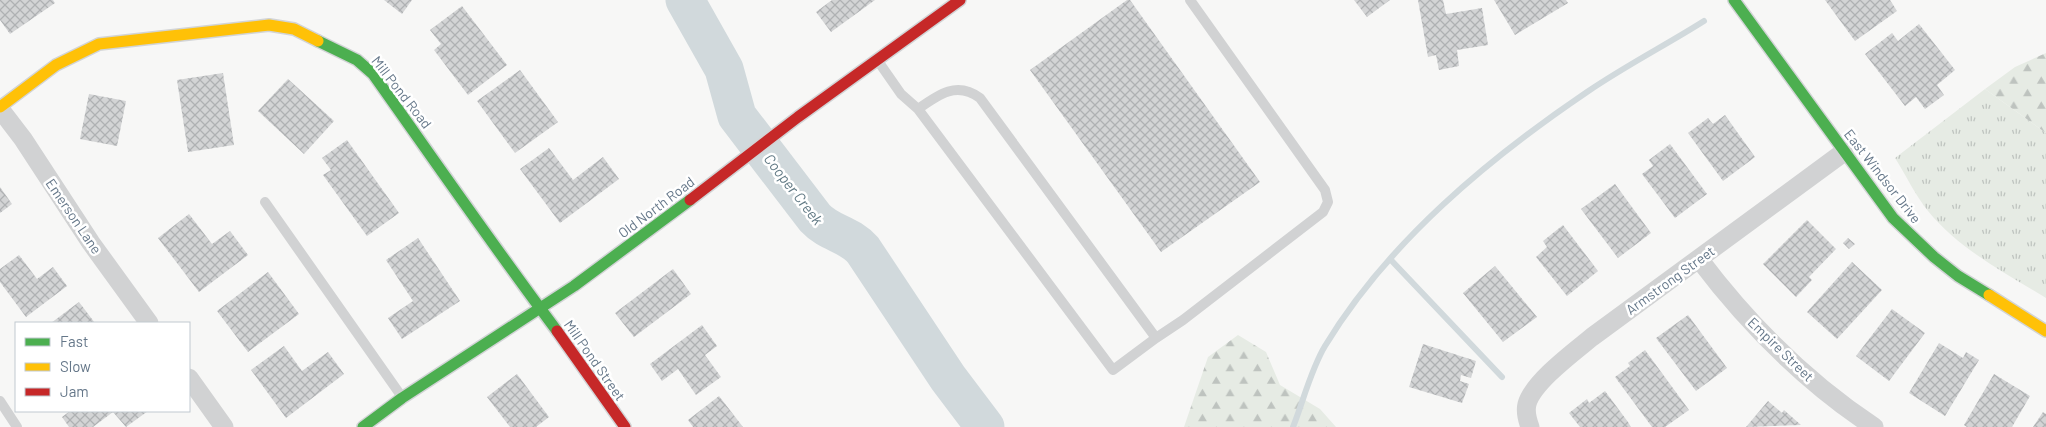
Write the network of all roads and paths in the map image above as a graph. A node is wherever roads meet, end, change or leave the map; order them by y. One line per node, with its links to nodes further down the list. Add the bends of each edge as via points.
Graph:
1 (1190, 0): 13 (lane, via 1325,190 1328,202 1323,212)
2 (1734, 0): 7 (street, East Windsor Drive)
3 (958, 1): 4 (street, Old North Road)
4 (877, 60): 6 (lane, via 901,94); 10 (street, Old North Road)
5 (0, 108): 10 (street, Mill Pond Road, via 56,65 99,44 269,25 294,29 358,60 373,74); 11 (street, Emerson Lane, via 91,244)
6 (918, 109): 13 (lane, via 932,99 960,88 980,98); 13 (lane, via 1113,370)
7 (1844, 152): 9 (street, Armstrong Street); 12 (street, East Windsor Drive, via 1893,218 1934,257 1958,276)
8 (265, 202): 15 (lane)
9 (1699, 259): 21 (street, Armstrong Street, via 1592,336 1544,380 1528,402 1526,412); 22 (street, Empire Street, via 1782,353 1826,392)
10 (541, 309): 15 (street, Old North Road); 20 (street, Mill Pond Street)
11 (148, 322)
12 (2046, 331)
13 (1156, 338)
14 (190, 379): 18 (street)
15 (402, 398): 19 (street, Old North Road)
16 (0, 401): 17 (lane)
17 (18, 427)
18 (224, 427)
19 (363, 427)
20 (625, 427)
21 (1530, 427)
22 (1874, 427)

